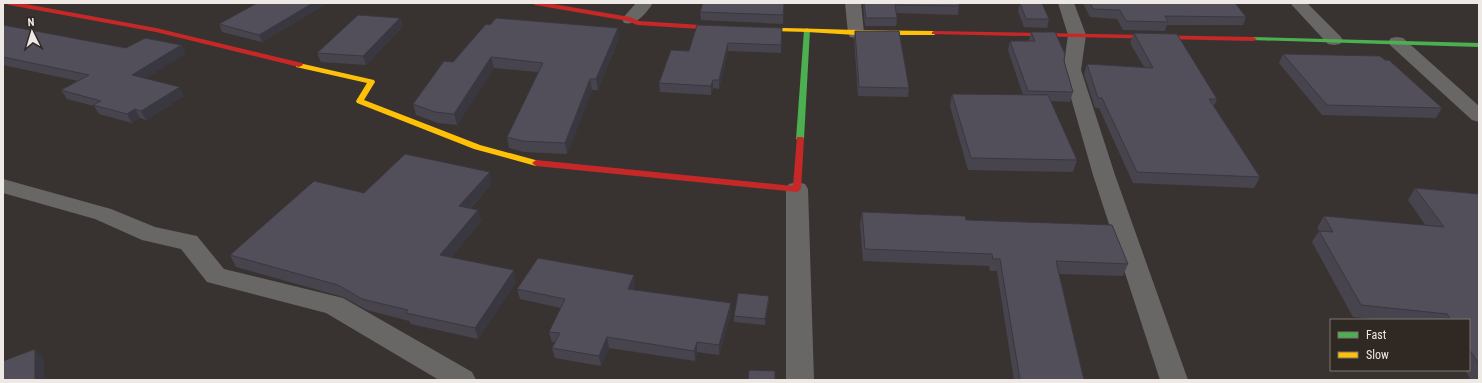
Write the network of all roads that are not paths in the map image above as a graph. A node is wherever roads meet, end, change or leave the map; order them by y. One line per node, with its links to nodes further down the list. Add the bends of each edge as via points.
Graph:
1 (9, 3): 16 (street, via 156,30 371,82 360,101 477,147 535,163)
2 (535, 3): 7 (street)
3 (645, 3): 7 (street)
4 (853, 3): 9 (street)
5 (1066, 3): 10 (street)
6 (1298, 3): 11 (street)
7 (630, 19): 8 (street, via 637,23 660,25 747,30)
8 (807, 30): 9 (street); 16 (street)
9 (856, 33): 10 (street)
10 (1077, 35): 11 (street); 19 (street, via 1072,70 1104,175)
11 (1334, 40): 12 (street)
12 (1397, 42): 13 (street); 14 (street)
13 (1479, 45)
14 (1479, 116)
15 (3, 186): 17 (street, via 103,214 150,234 190,242 216,276 334,305)
16 (797, 189): 18 (street)
17 (462, 380)
18 (800, 380)
19 (1174, 380)

